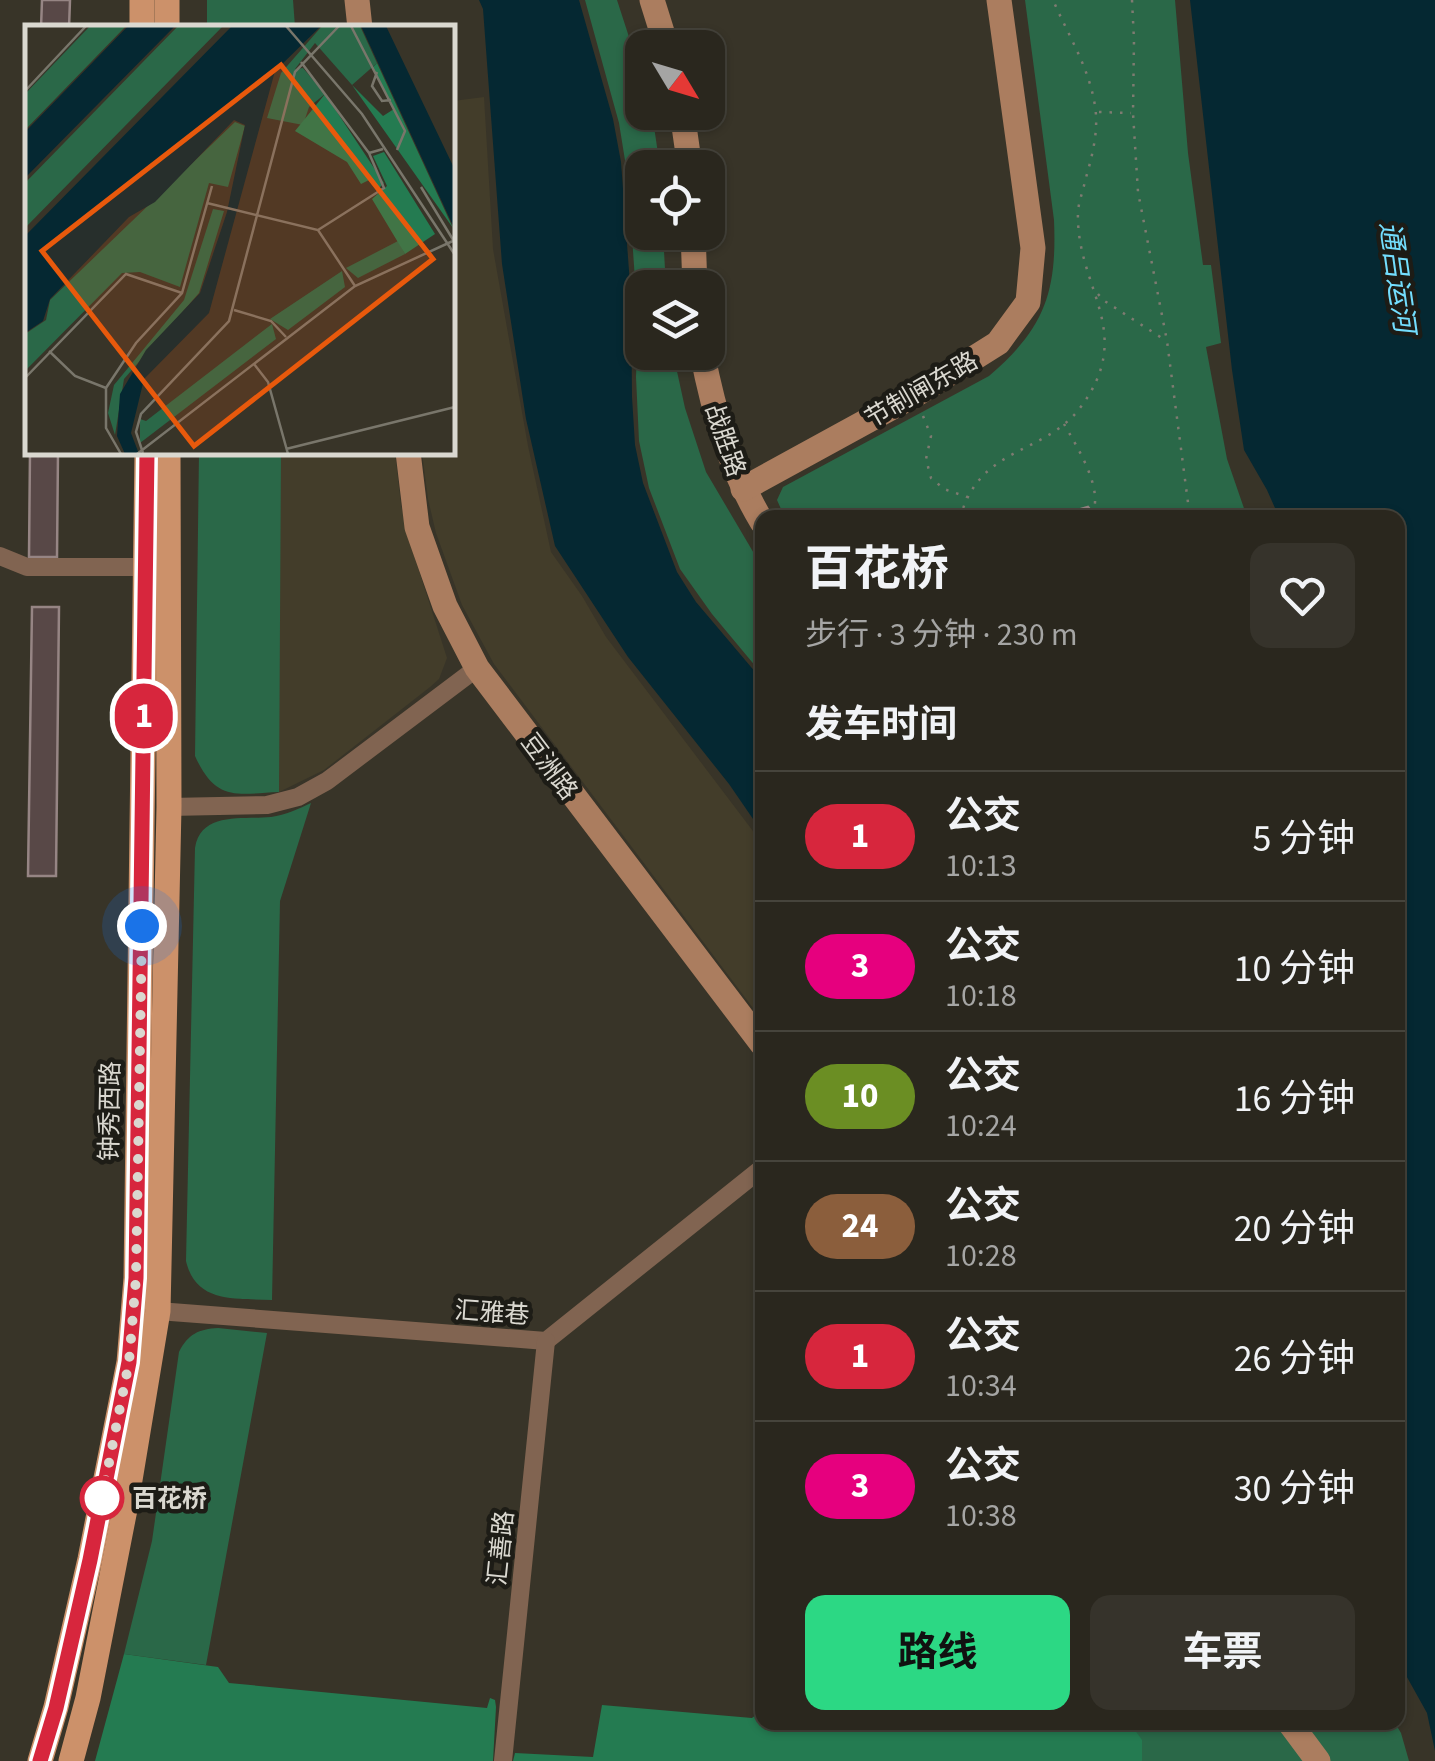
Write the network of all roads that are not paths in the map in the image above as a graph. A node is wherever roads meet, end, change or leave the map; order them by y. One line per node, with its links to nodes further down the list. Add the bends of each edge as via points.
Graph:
1 (357, 0): 4 (street)
2 (652, 0): 5 (street)
3 (999, 0): 10 (street, 节制闸东路, via 1033,248 1028,302 998,343)
4 (360, 25)
5 (661, 30)
6 (706, 370): 10 (street, 战胜路)
7 (147, 455): 13 (main road, 钟秀西路)
8 (168, 455): 13 (main road, 钟秀西路)
9 (408, 455): 14 (street, 豆洲路, via 417,527 444,606)
10 (742, 489): 11 (street, 战胜路)
11 (755, 510)
12 (0, 556): 13 (street, via 27,568)
13 (157, 567): 15 (main road, 钟秀西路); 21 (main road, 钟秀西路, via 129,1362)
14 (478, 668): 15 (street, via 298,797 267,806); 16 (street, 豆洲路)
15 (169, 807): 18 (main road, 钟秀西路)
16 (755, 1035)
17 (755, 1174): 19 (street, 汇雅巷)
18 (158, 1311): 19 (street, 汇雅巷); 22 (main road, 钟秀西路, via 123,1524)
19 (546, 1341): 23 (street, 汇善路)
20 (1294, 1730): 24 (street)
21 (40, 1761)
22 (71, 1761)
23 (503, 1761)
24 (1318, 1761)

